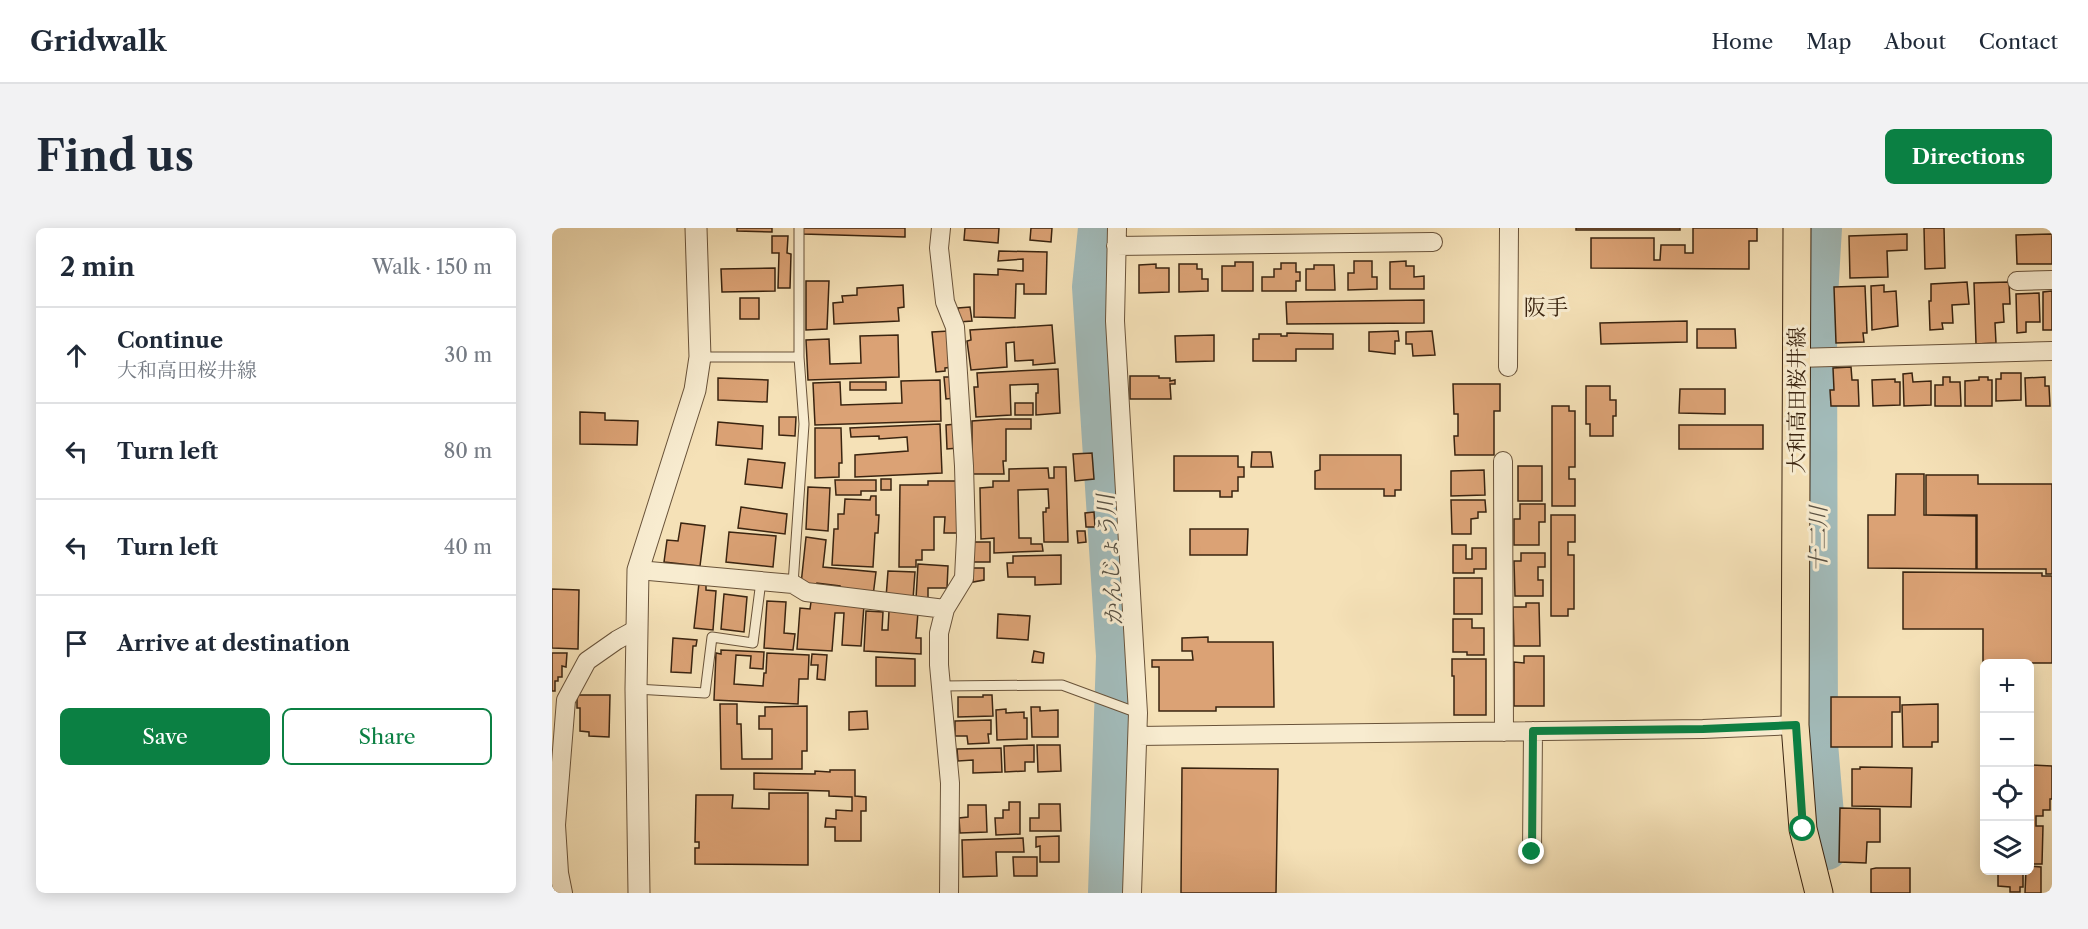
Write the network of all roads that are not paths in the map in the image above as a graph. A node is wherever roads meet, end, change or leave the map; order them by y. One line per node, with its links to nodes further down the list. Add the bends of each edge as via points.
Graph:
1 (696, 228): 11 (street)
2 (799, 228): 12 (lane)
3 (940, 228): 19 (street, via 945,302 955,327 966,537 964,578)
4 (1509, 228): 14 (street)
5 (1797, 228): 13 (main road, 大和高田桜井線)
6 (1117, 237): 7 (street); 24 (street, via 1115,321)
7 (1433, 242)
8 (2052, 280): 9 (street)
9 (2018, 281)
10 (2052, 351): 13 (street)
11 (700, 357): 12 (lane); 16 (street, via 695,390)
12 (799, 357): 18 (lane, via 804,424)
13 (1796, 358): 25 (main road, 大和高田桜井線)
14 (1508, 367)
15 (1503, 461): 27 (street)
16 (638, 570): 17 (street); 20 (street)
17 (761, 581): 18 (street); 22 (lane, via 753,643 712,637 705,693)
18 (793, 584): 19 (street, via 806,592)
19 (945, 609): 21 (street, via 939,633)
20 (637, 629): 22 (street); 23 (street, via 587,661)
21 (942, 686): 24 (lane, via 1062,685); 32 (street, via 950,783)
22 (636, 689): 31 (street)
23 (559, 700): 30 (street, via 556,825)
24 (1132, 711): 28 (street)
25 (1796, 725): 26 (street); 34 (main road, 大和高田桜井線, via 1803,829)
26 (1533, 731): 27 (street); 29 (street)
27 (1504, 732): 28 (street)
28 (1138, 736): 33 (street)
29 (1532, 852)
30 (563, 893)
31 (639, 893)
32 (949, 893)
33 (1132, 893)
34 (1819, 893)

